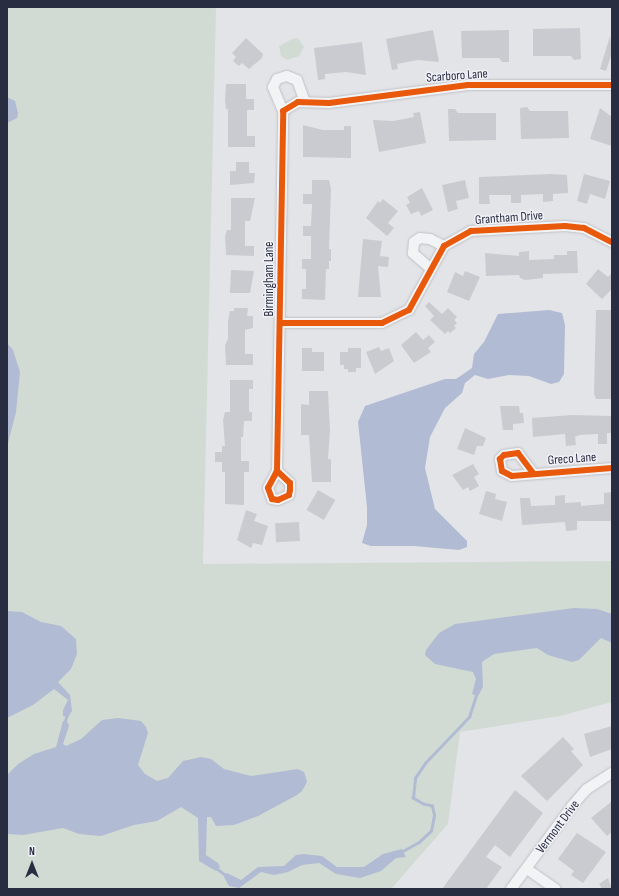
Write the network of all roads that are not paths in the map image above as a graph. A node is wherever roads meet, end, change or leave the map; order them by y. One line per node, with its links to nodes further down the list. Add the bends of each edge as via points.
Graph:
1 (612, 84): 2 (street, Scarboro Lane, via 468,85 349,101)
2 (305, 102): 3 (street, via 290,105); 3 (street, Birmingham Lane, via 297,80 287,76 277,79 273,87)
3 (283, 111): 7 (street, Birmingham Lane)
4 (612, 242): 5 (street, Grantham Drive, via 595,232 565,226 494,227 471,230)
5 (444, 246): 6 (street, Grantham Drive); 6 (street, via 430,239 420,238 414,242 413,253)
6 (430, 268): 7 (street, Grantham Drive, via 409,310 382,323)
7 (280, 323): 9 (street, Birmingham Lane)
8 (612, 468): 10 (street, Greco Lane)
9 (277, 471)
10 (533, 473)
11 (612, 773): 12 (street, Vermont Drive, via 587,789)
12 (527, 869): 13 (street, Vermont Drive); 14 (street)
13 (512, 889)
14 (556, 889)

